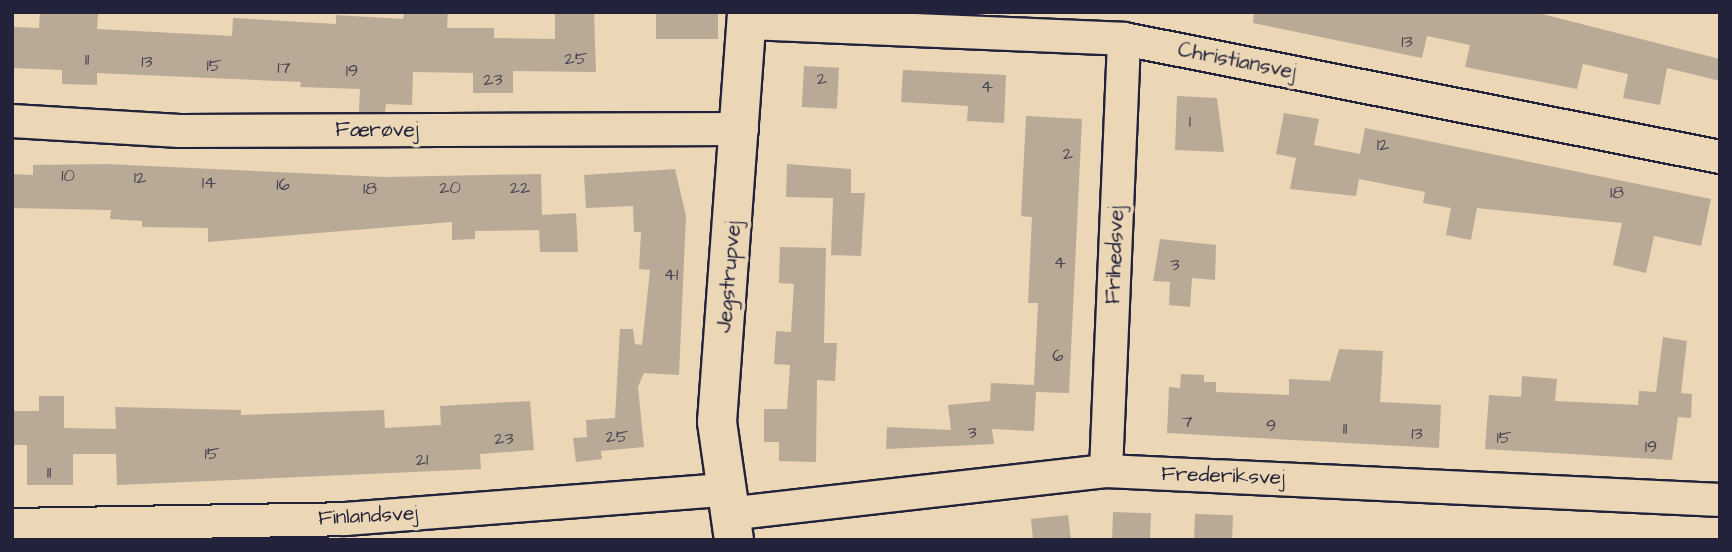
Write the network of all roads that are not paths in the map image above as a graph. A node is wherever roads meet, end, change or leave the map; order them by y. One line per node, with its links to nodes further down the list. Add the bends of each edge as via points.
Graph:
1 (747, 17): 2 (street, Christiansvej); 4 (street, Jegstrupvej)
2 (1124, 39): 5 (street, Christiansvej); 6 (street, Frihedsvej)
3 (12, 121): 4 (street, Færøvej, via 180,131)
4 (742, 130): 8 (street, Jegstrupvej, via 717,422)
5 (1720, 157)
6 (1106, 471): 7 (street, Frederiksvej); 8 (street, Frederiksvej)
7 (1720, 500)
8 (728, 515): 9 (street, Finlandsvej)
9 (12, 525)

